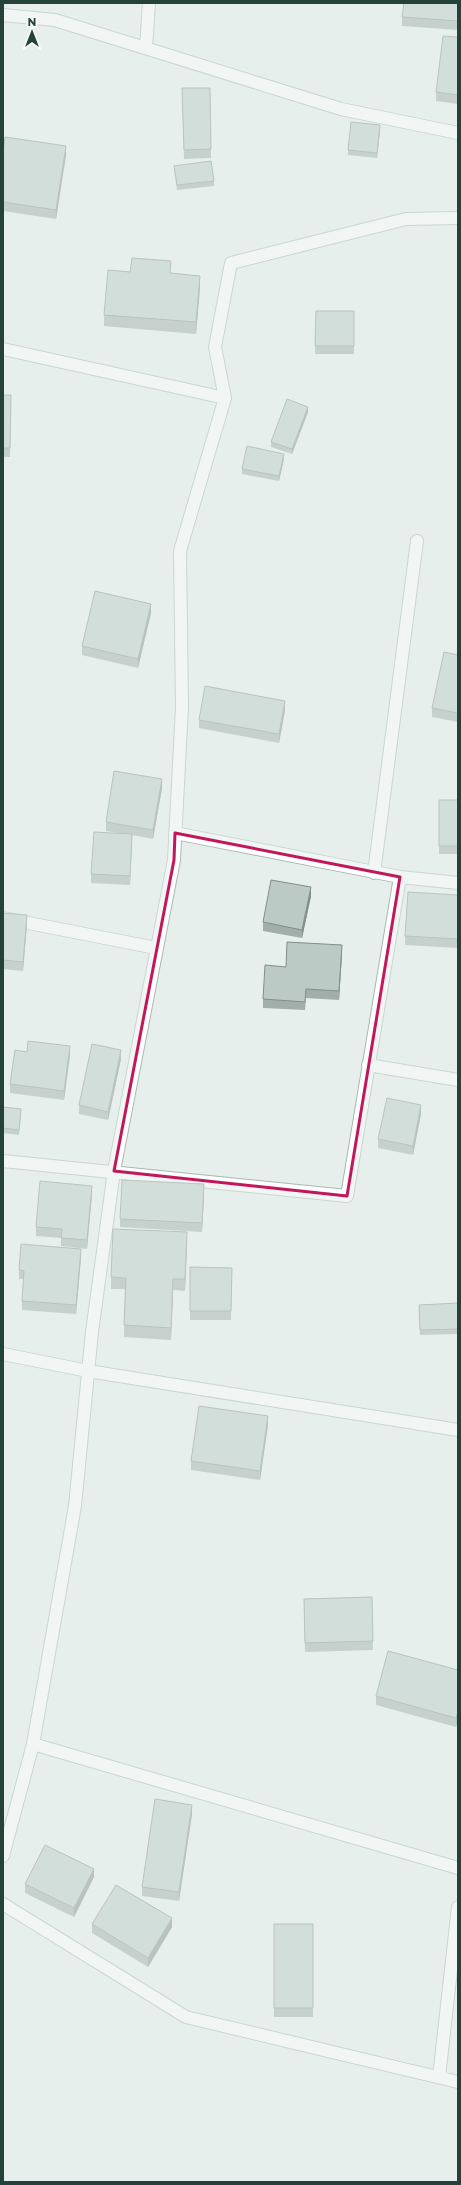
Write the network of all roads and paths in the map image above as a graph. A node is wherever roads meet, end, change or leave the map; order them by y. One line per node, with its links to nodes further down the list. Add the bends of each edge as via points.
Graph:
1 (149, 3): 3 (street)
2 (3, 14): 3 (street, via 55,20)
3 (146, 48): 4 (street, via 341,109)
4 (458, 134)
5 (458, 218): 7 (street, via 406,219 231,263 215,347)
6 (3, 349): 7 (street)
7 (225, 398): 9 (street, via 180,551 182,707)
8 (417, 541): 10 (street)
9 (175, 834): 10 (street); 14 (street, via 174,860)
10 (374, 873): 11 (street)
11 (400, 877): 12 (street); 15 (street)
12 (458, 883)
13 (3, 918): 14 (street)
14 (156, 948): 18 (street)
15 (368, 1065): 16 (street); 18 (street, via 346,1196)
16 (458, 1080)
17 (3, 1161): 18 (street)
18 (114, 1171): 20 (street)
19 (3, 1354): 20 (street)
20 (88, 1371): 21 (street); 22 (street, via 75,1506)
21 (458, 1430)
22 (33, 1744): 23 (street); 24 (street)
23 (3, 1856)
24 (458, 1868)
25 (3, 1904): 27 (street, via 186,2017)
26 (458, 1907): 27 (street)
27 (439, 2077): 28 (street)
28 (458, 2082)

